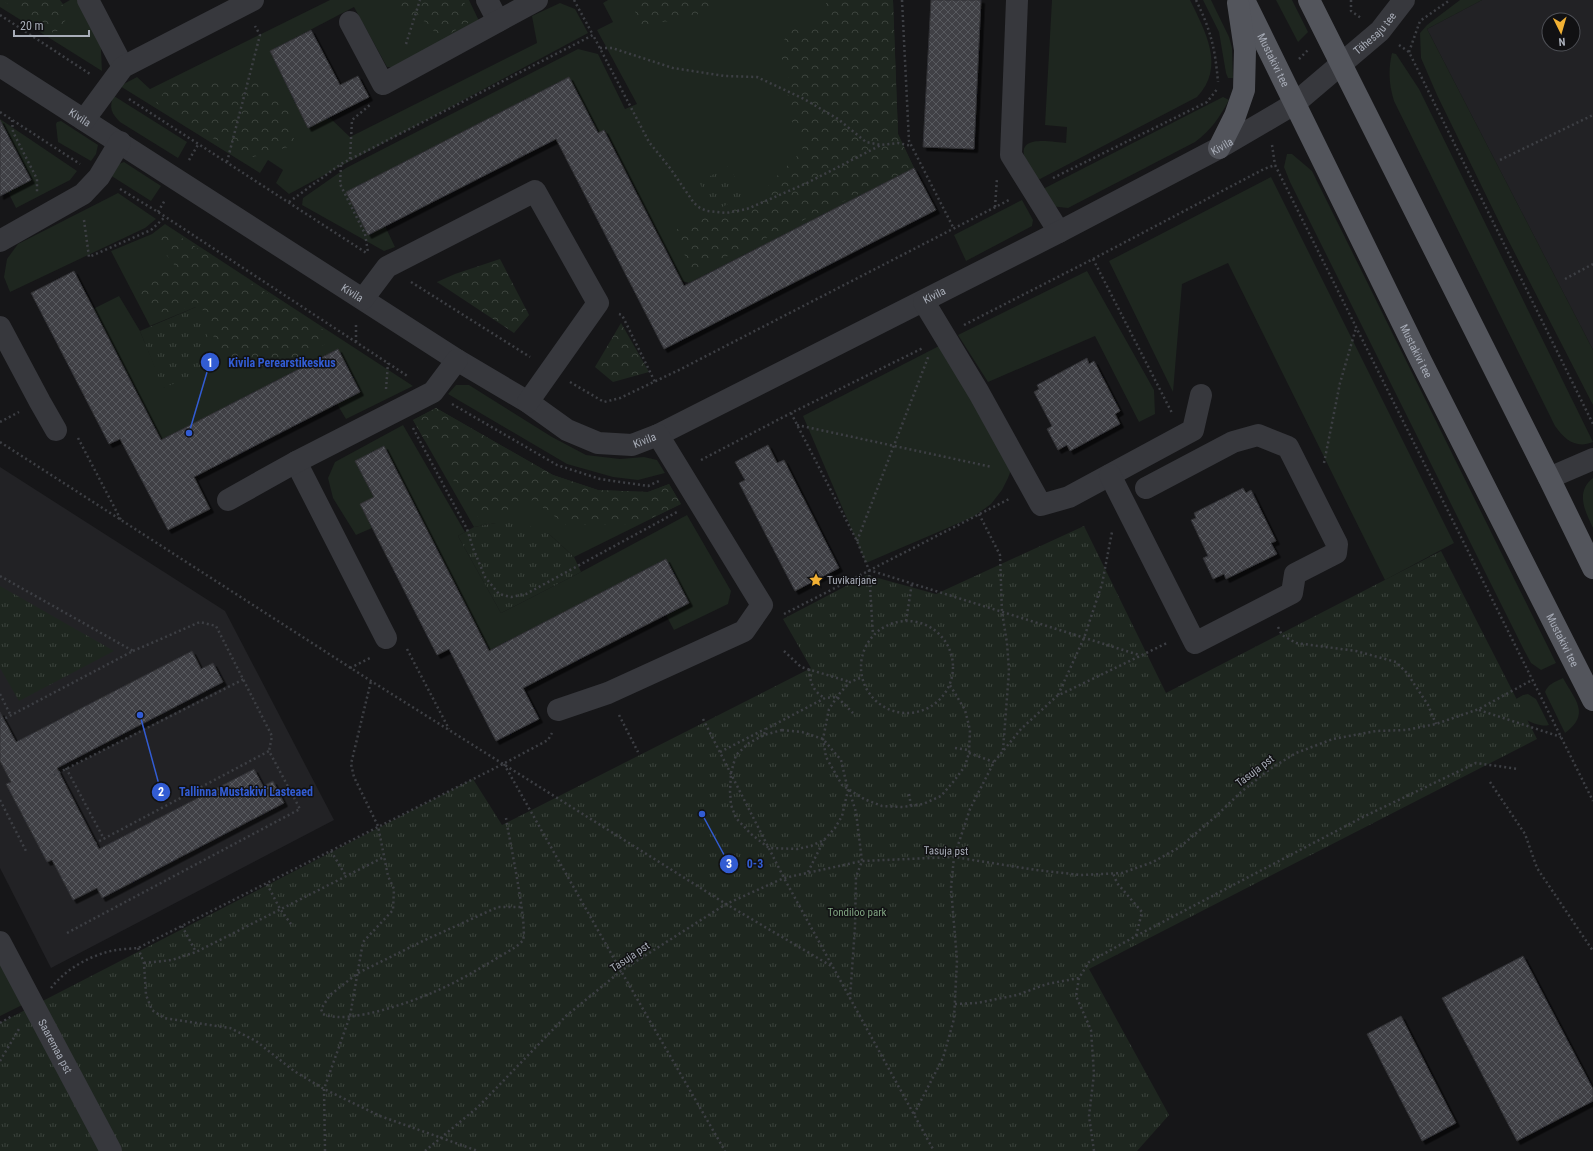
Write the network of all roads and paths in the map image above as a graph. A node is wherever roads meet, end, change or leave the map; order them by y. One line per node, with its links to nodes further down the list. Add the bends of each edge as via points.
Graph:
1 (88, 0): 25 (street)
2 (420, 0): 26 (path)
3 (487, 0): 17 (street)
4 (537, 0): 17 (street)
5 (574, 0): 20 (path)
6 (902, 0): 35 (path, via 909,141)
7 (1017, 0): 42 (street, via 1011,155)
8 (1196, 0): 42 (path, via 1208,24 1216,52 1219,87 1207,102)
9 (1238, 0): 36 (main road, via 1245,50 1244,90 1235,116)
10 (1244, 0): 28 (main road, Mustakivi tee)
11 (1309, 0): 23 (main road)
12 (1351, 0): 19 (path, via 1351,11)
13 (1404, 0): 19 (street, Tähesaju tee)
14 (1450, 0): 22 (path, via 1420,21)
15 (248, 2): 25 (street); 39 (path, via 260,35)
16 (0, 16): 27 (path)
17 (498, 21): 26 (street)
18 (350, 22): 26 (street)
19 (1380, 31): 22 (path); 23 (street, Tähesaju tee)
20 (593, 35): 21 (path); 37 (path)
21 (600, 48): 34 (path, via 612,48 656,64 700,74 757,77 804,99 838,119 866,142); 34 (path, via 649,142 694,203 707,211 726,213 747,209 807,183)
22 (1410, 52): 70 (path)
23 (1342, 64): 28 (street, Tähesaju tee); 81 (main road)
24 (0, 66): 32 (street, Kivila)
25 (122, 66): 27 (street)
26 (389, 81): 37 (path, via 380,96 352,120)
27 (107, 86): 32 (street); 39 (path)
28 (1294, 104): 36 (street, Kivila); 117 (main road, Mustakivi tee)
29 (0, 112): 31 (path)
30 (1593, 115): 38 (path)
31 (12, 120): 41 (path); 46 (path, via 13,132 36,179)
32 (84, 120): 33 (street, Kivila)
33 (120, 142): 41 (street); 55 (street, Kivila)
34 (882, 145): 35 (path, via 898,143)
35 (912, 146): 47 (path)
36 (1219, 148): 48 (street, Kivila)
37 (350, 159): 40 (path)
38 (1500, 160)
39 (226, 162): 44 (path)
40 (341, 164): 44 (path); 50 (path, via 340,184 365,234)
41 (99, 177): 43 (street); 45 (path)
42 (1032, 189): 47 (path); 48 (street)
43 (80, 196): 45 (path, via 89,257 151,230); 46 (street)
44 (289, 202): 50 (path)
45 (166, 217): 64 (path)
46 (38, 219): 49 (street)
47 (954, 229): 63 (path)
48 (1059, 232): 56 (street, Kivila)
49 (0, 241)
50 (368, 254): 53 (path)
51 (1093, 259): 59 (path, via 1275,165); 60 (path); 73 (path)
52 (1593, 264): 54 (path)
53 (387, 267): 55 (street); 57 (street, via 535,190); 62 (path)
54 (1565, 279)
55 (363, 299): 61 (street, Kivila)
56 (924, 302): 60 (street); 72 (street, Kivila)
57 (598, 303): 62 (street); 63 (path, via 622,315)
58 (0, 327): 71 (street)
59 (1356, 328): 78 (path, via 1340,383); 108 (path)
60 (939, 339): 68 (path); 75 (path); 82 (street, via 979,393)
61 (457, 360): 64 (street); 66 (street, Kivila)
62 (551, 370): 63 (path, via 604,402 620,398); 66 (street)
63 (655, 382)
64 (433, 392): 67 (street); 79 (path, via 478,421 557,465 600,480 648,486)
65 (1201, 395): 73 (street, via 1193,430)
66 (528, 402): 72 (street, Kivila, via 567,430 598,443 632,445)
67 (402, 408): 77 (street); 85 (path, via 467,528 485,577 499,594 511,597 526,594)
68 (791, 413): 69 (path); 79 (path)
69 (797, 424): 75 (path); 89 (path)
70 (1593, 424)
71 (56, 430): 88 (path, via 73,429)
72 (658, 435): 79 (street)
73 (1184, 436): 80 (street)
74 (0, 442): 88 (path)
75 (894, 446): 82 (path); 89 (path)
76 (1593, 459): 81 (street)
77 (296, 462): 84 (street); 100 (street)
78 (1324, 466)
79 (681, 471): 85 (street)
80 (1110, 475): 82 (street, via 1069,497 1041,505); 86 (street)
81 (1549, 478): 90 (main road)
82 (1027, 481): 87 (path)
83 (1146, 488): 94 (street, via 1233,442 1258,435 1288,447 1337,544 1336,553 1295,574 1292,593)
84 (228, 500)
85 (699, 501): 112 (street, via 762,605 744,631)
86 (1124, 503): 98 (street); 101 (path, via 1114,522 1102,584)
87 (979, 514): 91 (path); 95 (path, via 1000,555)
88 (122, 521): 109 (path)
89 (857, 541): 91 (path)
90 (1593, 568)
91 (869, 570): 93 (path); 96 (path); 99 (path)
92 (0, 576): 102 (path)
93 (912, 583): 95 (path); 97 (path)
94 (1268, 605): 98 (street, via 1195,643); 124 (path, via 1282,635 1296,644 1356,651 1396,662 1408,673 1428,705)
95 (1002, 612): 101 (path); 132 (path, via 1009,671)
96 (777, 617)
97 (906, 621): 99 (path, via 882,627); 111 (path, via 916,621 930,626 942,635 953,659)
98 (1189, 633): 104 (path)
99 (873, 636): 106 (path, via 862,653)
100 (386, 638): 126 (path, via 402,641)
101 (1084, 638): 104 (path); 114 (path)
102 (133, 651): 107 (path, via 200,622 216,626); 121 (path)
103 (784, 651): 105 (path, via 801,667)
104 (1140, 656): 114 (path)
105 (809, 669): 110 (path); 116 (path, via 816,693)
106 (860, 678): 110 (path); 111 (path, via 874,701 888,709 902,712 927,708 941,699)
107 (244, 679): 131 (path, via 272,736); 138 (path)
108 (1532, 680): 118 (path, Tasuja pst); 128 (path)
109 (371, 681): 126 (path); 149 (path, via 351,764 354,777)
110 (850, 682): 115 (path)
111 (950, 686): 135 (path, via 965,710 970,730)
112 (608, 693): 119 (street); 133 (path)
113 (0, 694): 121 (path)
114 (1057, 696): 132 (path, via 1021,729)
115 (837, 697): 116 (path); 120 (path); 129 (path, via 829,709)
116 (825, 698): 125 (path)
117 (1593, 700)
118 (1479, 709): 124 (path, Tasuja pst); 128 (path)
119 (558, 710): 137 (path, via 555,729 548,740)
120 (853, 713)
121 (11, 716): 123 (path)
122 (703, 719): 134 (path)
123 (0, 722)
124 (1436, 724): 160 (path, Tasuja pst, via 1333,739 1296,753 1241,792 1180,847 1153,862 1122,873)
125 (766, 729): 127 (path); 134 (path)
126 (450, 730): 137 (path)
127 (764, 735): 129 (path, via 782,730 802,732); 140 (path, via 749,743 736,756)
128 (1561, 737): 146 (path)
129 (823, 739): 143 (path, via 826,757); 143 (path, via 841,760)
130 (955, 748): 135 (path)
131 (269, 751): 150 (path); 169 (path, via 300,809)
132 (1003, 751): 136 (path)
133 (638, 752)
134 (720, 752): 140 (path)
135 (969, 752): 136 (path); 147 (path, via 965,766 940,796 923,804)
136 (994, 762): 157 (path, via 970,809)
137 (503, 764): 149 (path); 164 (path); 177 (path)
138 (66, 768): 141 (path); 150 (path)
139 (1518, 770): 170 (path, via 1476,763 1363,818)
140 (731, 773): 153 (path); 153 (path, via 731,805 736,818)
141 (54, 775)
142 (1490, 782): 173 (path, via 1525,834 1537,868)
143 (848, 790): 147 (path, via 882,806); 151 (path, via 842,816); 158 (path, via 856,812)
144 (909, 794): 147 (path)
145 (0, 800): 155 (path)
146 (1593, 801)
147 (911, 806)
148 (506, 818): 165 (path)
149 (378, 826): 154 (path); 156 (path)
150 (104, 839): 152 (path)
151 (824, 840): 153 (path, via 797,849); 159 (path)
152 (92, 846)
153 (769, 848): 162 (path)
154 (331, 851): 161 (path); 163 (path)
155 (27, 853)
156 (384, 857): 161 (path); 178 (path, via 394,889 394,910 363,942)
157 (954, 857): 158 (path, Tasuja pst); 160 (path, Tasuja pst, via 1081,875); 181 (path, via 951,888 957,960)
158 (862, 861): 159 (path, Tasuja pst); 180 (path, via 856,877)
159 (808, 872): 162 (path, Tasuja pst)
160 (1113, 873): 170 (path, via 1117,883 1142,912)
161 (346, 876): 166 (path)
162 (784, 878): 164 (path, Tasuja pst); 176 (path)
163 (267, 884): 166 (path); 168 (path)
164 (726, 904): 176 (path); 177 (path, Tasuja pst)
165 (521, 907): 178 (path, via 498,907); 183 (path, via 524,932 522,941 514,948 446,986 388,1009)
166 (280, 909): 167 (path); 174 (path)
167 (291, 924)
168 (182, 926): 172 (path); 174 (path)
169 (67, 932)
170 (1136, 936): 179 (path, via 1090,962)
171 (0, 942): 182 (street, Saaremaa pst)
172 (138, 948): 175 (path); 182 (path, via 108,952 81,962 59,978)
173 (1593, 951)
174 (196, 952): 175 (path, via 172,960)
175 (144, 963): 186 (path, via 146,995 152,1010 164,1018 230,1028 256,1041 294,1071)
176 (833, 967): 180 (path)
177 (621, 972): 188 (path, Tasuja pst, via 566,1016 484,1102); 193 (path)
178 (358, 974): 183 (path); 183 (path, via 330,995 321,1009 323,1014 328,1016)
179 (1079, 978): 181 (path, via 1047,984 1017,995 977,1003); 195 (path, via 1076,996 1091,1030 1094,1074 1089,1116)
180 (850, 998): 187 (path)
181 (955, 1004): 187 (path, via 954,1019 943,1058)
182 (33, 1006): 184 (path); 185 (path); 189 (street, Saaremaa pst)
183 (350, 1016): 186 (path)
184 (0, 1023)
185 (0, 1061)
186 (324, 1089): 188 (path, via 380,1116); 190 (path)
187 (914, 1114): 194 (path)
188 (442, 1137): 191 (path, Tasuja pst); 192 (path)
189 (111, 1151)
190 (325, 1151)
191 (425, 1151)
192 (478, 1151)
193 (725, 1151)
194 (934, 1151)
195 (1094, 1151)

